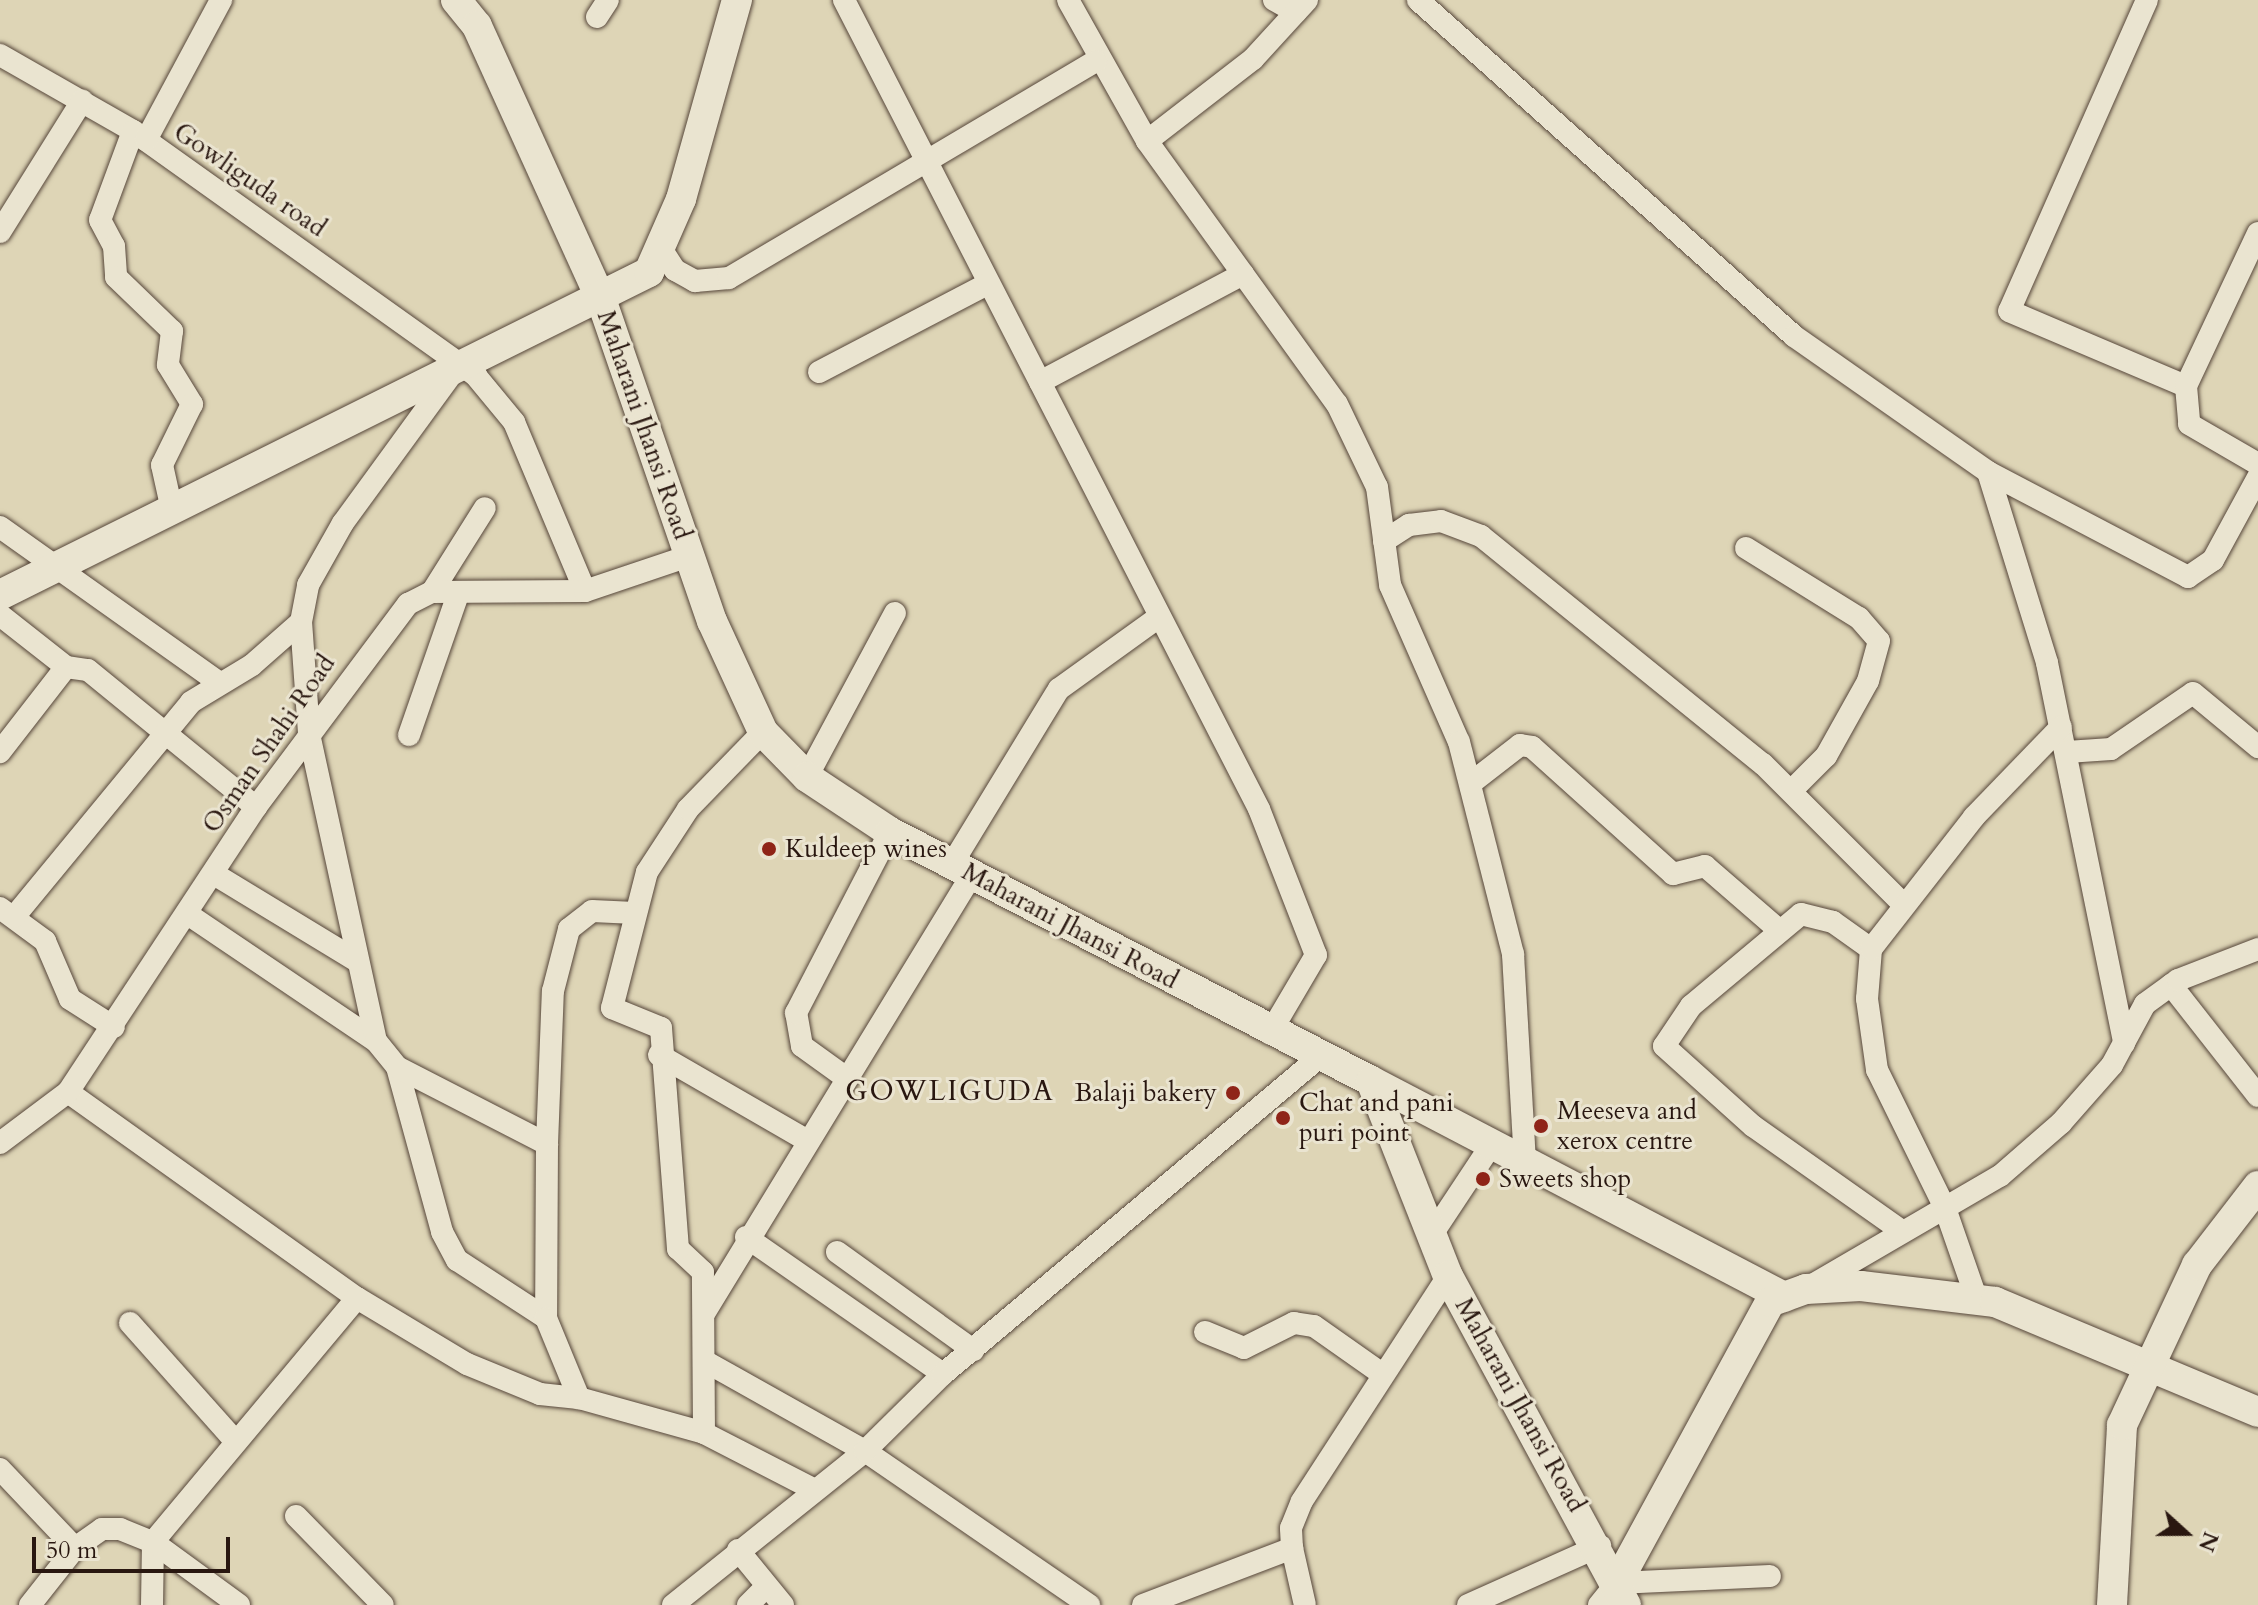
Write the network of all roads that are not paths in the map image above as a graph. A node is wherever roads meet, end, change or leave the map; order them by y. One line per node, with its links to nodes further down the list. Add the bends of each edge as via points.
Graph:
1 (221, 0): 13 (street)
2 (456, 0): 21 (street, Maharani Jhansi Road, via 477,26)
3 (737, 0): 18 (street)
4 (844, 0): 15 (street)
5 (1274, 0): 9 (street)
6 (1418, 0): 27 (street, via 1794,336)
7 (2147, 0): 25 (street, via 2009,311)
8 (1071, 1): 11 (street)
9 (1301, 6): 14 (street, via 1253,59)
10 (0, 55): 12 (street, Gowliguda road)
11 (1096, 61): 14 (street); 15 (street)
12 (82, 101): 13 (street, Gowliguda road); 16 (street)
13 (140, 135): 22 (street, Gowliguda road); 30 (street, via 100,220 114,246 116,277 172,331 168,365 192,404 162,465)
14 (1147, 141): 19 (street)
15 (928, 166): 18 (street, via 729,278 695,281 675,270); 20 (street)
16 (0, 232)
17 (2258, 233): 25 (street)
18 (662, 250): 21 (street, via 649,272)
19 (1243, 274): 24 (street); 32 (street, via 1337,404 1377,487)
20 (987, 284): 23 (street); 24 (street)
21 (601, 299): 22 (street); 34 (street, Maharani Jhansi Road)
22 (460, 363): 30 (street); 36 (street, Gowliguda road, via 509,414); 43 (street, via 343,523 308,585)
23 (819, 372)
24 (1040, 382): 42 (street)
25 (2186, 386): 26 (street, via 2189,424)
26 (2258, 464)
27 (1988, 472): 28 (street, via 2188,577 2213,560); 46 (street)
28 (2258, 477)
29 (485, 508): 37 (street)
30 (172, 510): 35 (street)
31 (0, 527): 35 (street)
32 (1384, 541): 55 (street, via 1390,585 1453,724); 56 (street, via 1409,525 1441,521 1481,536)
33 (1746, 548): 56 (street, via 1859,618 1879,641 1868,681 1826,756)
34 (689, 556): 36 (street); 47 (street, Maharani Jhansi Road)
35 (61, 565): 39 (street); 45 (street)
36 (585, 591): 38 (street)
37 (432, 592): 38 (street); 48 (street, Osman Shahi Road, via 392,620)
38 (458, 594): 50 (street)
39 (0, 595)
40 (895, 613): 54 (street)
41 (0, 615): 44 (street)
42 (1159, 617): 59 (street, via 1059,689); 71 (street, via 1259,809 1316,955)
43 (301, 622): 45 (street, via 252,665); 48 (street)
44 (66, 667): 49 (street, via 88,670); 52 (street)
45 (217, 681): 49 (street)
46 (2061, 727): 53 (street); 61 (street)
47 (763, 732): 54 (street, Maharani Jhansi Road); 63 (street, via 688,809 647,872)
48 (309, 733): 57 (street, Osman Shahi Road); 68 (street)
49 (163, 734): 57 (street); 62 (street)
50 (409, 735)
51 (2258, 747): 53 (street, via 2193,693 2111,749)
52 (0, 752)
53 (2067, 752): 73 (street)
54 (807, 777): 58 (street, Maharani Jhansi Road)
55 (1471, 783): 65 (street, via 1520,745 1532,747 1673,874 1705,866); 85 (street, via 1513,954)
56 (1792, 790): 61 (street)
57 (256, 807): 60 (street, Osman Shahi Road)
58 (890, 832): 59 (street, Maharani Jhansi Road); 77 (street, via 796,1013 802,1046)
59 (962, 868): 71 (street, Maharani Jhansi Road); 77 (street)
60 (214, 874): 64 (street, Osman Shahi Road); 68 (street)
61 (1901, 902): 66 (street)
62 (7, 912): 70 (street, via 45,941 70,999)
63 (635, 913): 74 (street, via 612,1008 661,1028); 83 (street, via 592,911 569,929 553,991)
64 (189, 915): 70 (street, Osman Shahi Road); 72 (street)
65 (1779, 930): 66 (street, via 1801,914 1817,914); 88 (street, via 1691,1006 1664,1046 1753,1126)
66 (1871, 949): 87 (street, via 1867,999 1877,1070)
67 (2258, 949): 69 (street)
68 (357, 961): 72 (street)
69 (2171, 985): 73 (street, via 2145,1004); 80 (street)
70 (114, 1027): 79 (street, Osman Shahi Road)
71 (1270, 1033): 75 (street, Maharani Jhansi Road)
72 (376, 1041): 76 (street)
73 (2124, 1043): 87 (street, via 2061,1123 2000,1176)
74 (659, 1055): 81 (street); 96 (street, via 678,1180 678,1249 703,1272)
75 (1321, 1056): 78 (street, Maharani Jhansi Road); 100 (street)
76 (397, 1067): 83 (street); 97 (street, via 442,1232 457,1260)
77 (845, 1077): 81 (street)
78 (1371, 1081): 84 (street); 89 (street, Maharani Jhansi Road)
79 (68, 1092): 82 (street, Osman Shahi Road); 94 (street)
80 (2258, 1096)
81 (806, 1140): 90 (street)
82 (0, 1143)
83 (547, 1144): 97 (street)
84 (1492, 1144): 85 (street); 89 (street)
85 (1525, 1161): 93 (street)
86 (2258, 1186): 101 (street, via 2197,1265)
87 (1945, 1208): 88 (street); 95 (street)
88 (1902, 1231): 93 (street)
89 (1431, 1236): 92 (street, Maharani Jhansi Road)
90 (746, 1237): 96 (street); 103 (street)
91 (837, 1252): 100 (street)
92 (1448, 1276): 104 (street); 114 (street, Maharani Jhansi Road)
93 (1795, 1293): 95 (street, via 1861,1286); 120 (street, via 1770,1302 1717,1392)
94 (357, 1298): 105 (street, via 467,1364 540,1394); 108 (street)
95 (1977, 1300): 101 (street)
96 (704, 1315): 102 (street)
97 (546, 1318): 105 (street)
98 (130, 1323): 108 (street)
99 (1205, 1332): 104 (street, via 1244,1348 1294,1323 1314,1326)
100 (973, 1350): 103 (street)
101 (2146, 1362): 106 (street); 122 (street, via 2122,1425)
102 (708, 1363): 107 (street); 109 (street)
103 (943, 1374): 109 (street)
104 (1382, 1374): 116 (street, via 1302,1501 1291,1528)
105 (579, 1398): 107 (street)
106 (2258, 1412)
107 (704, 1433): 111 (street)
108 (235, 1441): 113 (street)
109 (865, 1451): 111 (street); 129 (street)
110 (0, 1469): 115 (street)
111 (811, 1488): 117 (street)
112 (296, 1516): 125 (street)
113 (153, 1542): 115 (street, via 102,1529); 123 (street); 124 (street)
114 (1600, 1546): 120 (street, Maharani Jhansi Road); 132 (street)
115 (75, 1548): 121 (street)
116 (1292, 1548): 130 (street); 131 (street)
117 (738, 1550): 119 (street); 126 (street)
118 (1770, 1576): 120 (street)
119 (766, 1587): 127 (street); 128 (street)
120 (1614, 1598)
121 (36, 1603)
122 (2117, 1603)
123 (152, 1605)
124 (239, 1605)
125 (383, 1605)
126 (673, 1605)
127 (748, 1605)
128 (783, 1605)
129 (1089, 1605)
130 (1143, 1605)
131 (1305, 1605)
132 (1468, 1605)

